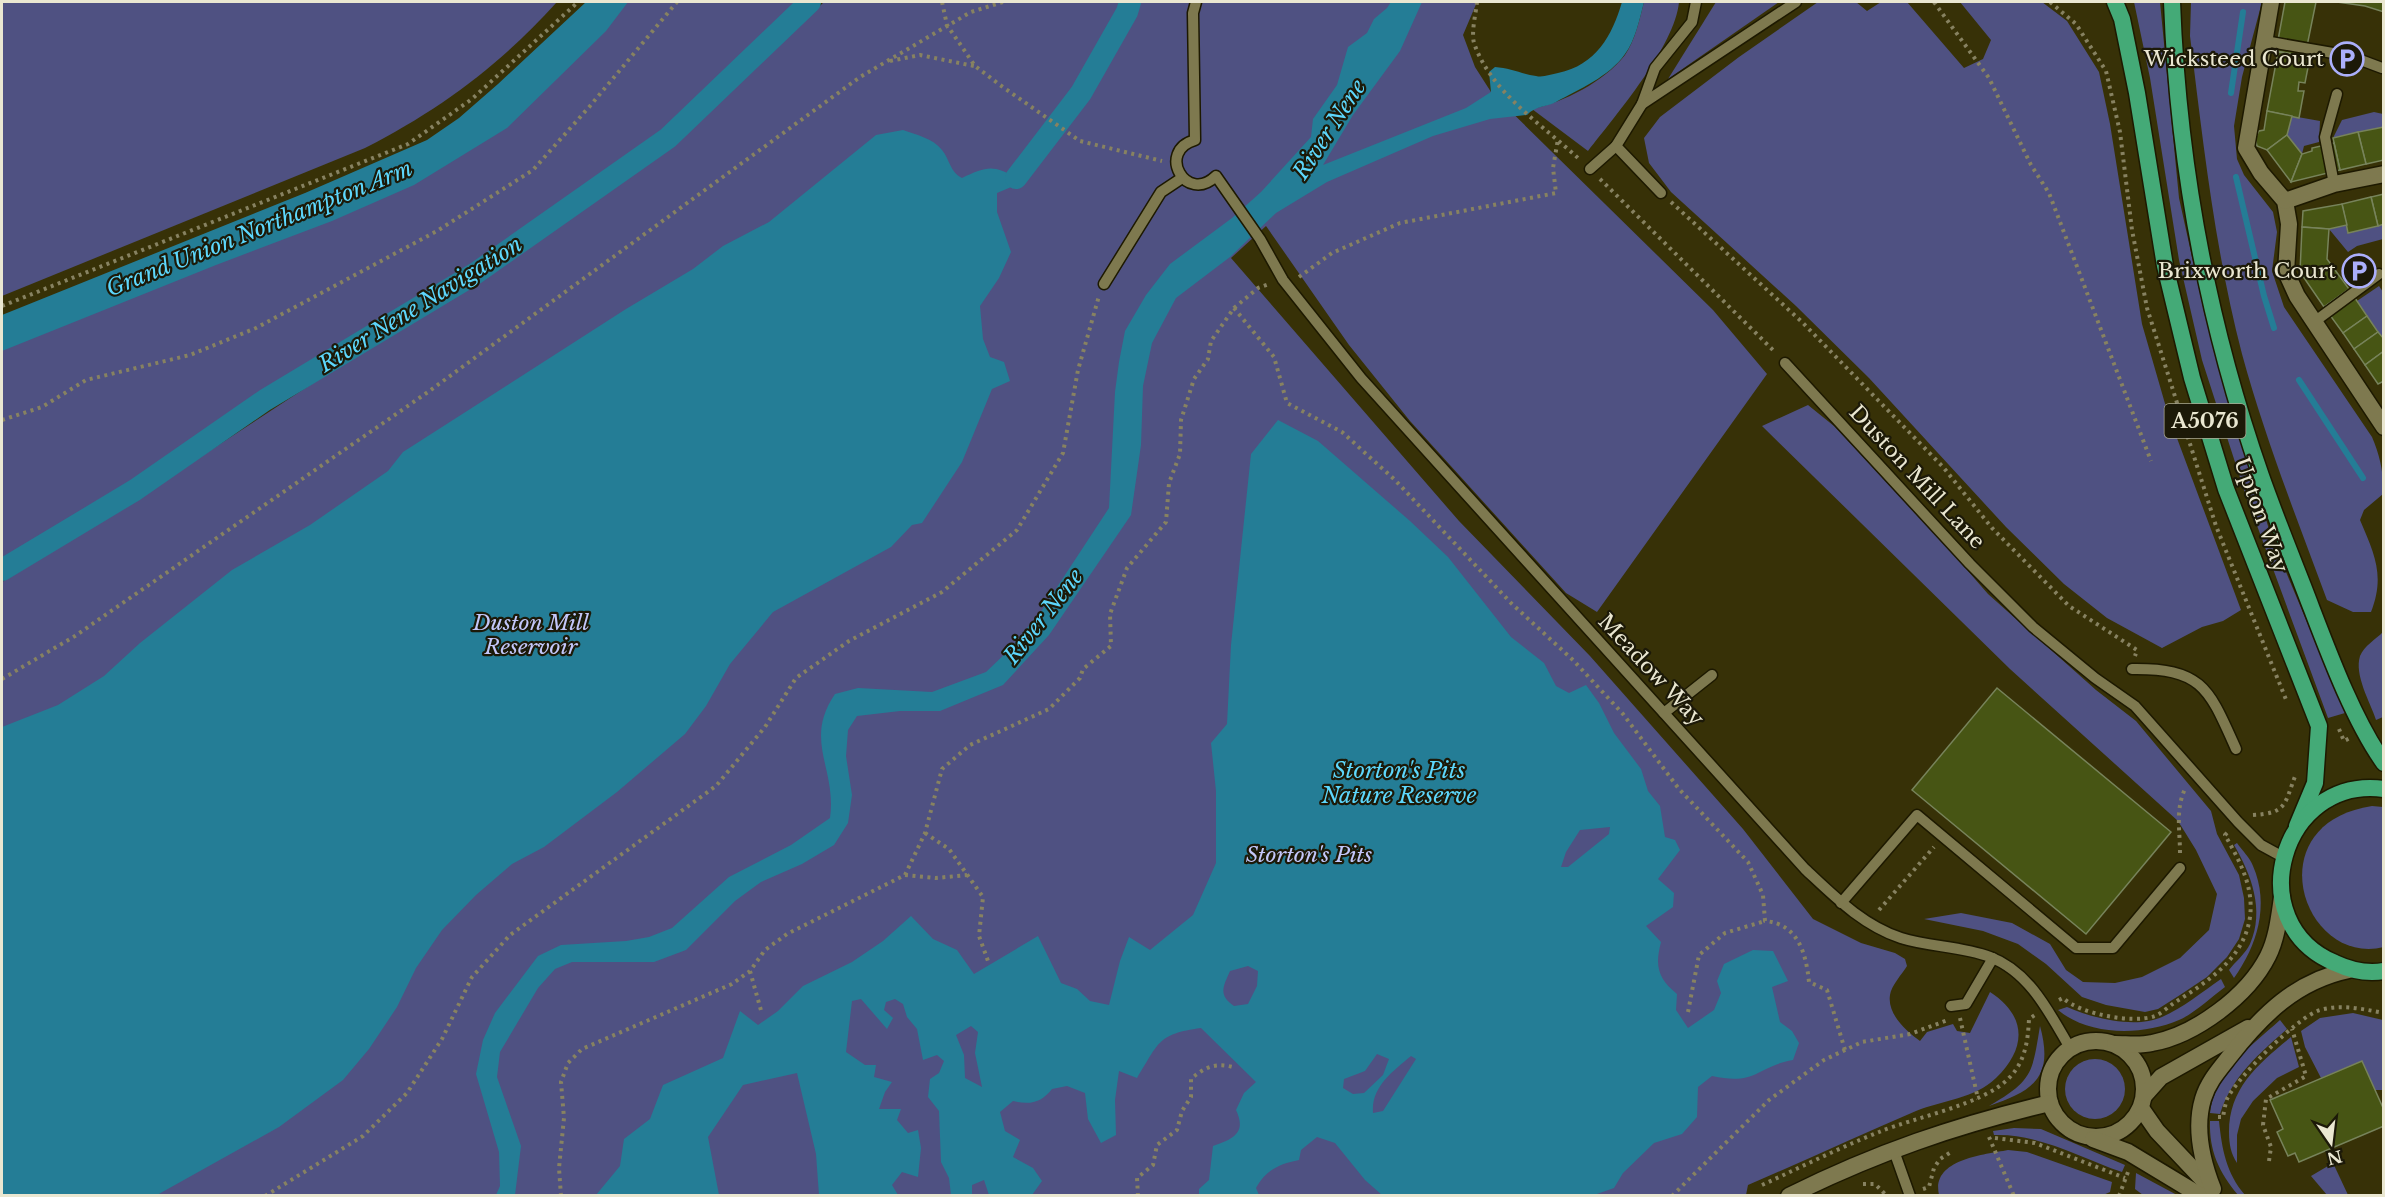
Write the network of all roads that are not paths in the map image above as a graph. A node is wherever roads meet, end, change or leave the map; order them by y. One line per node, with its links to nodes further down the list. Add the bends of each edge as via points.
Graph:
1 (1196, 2): 14 (lane, via 1195,140 1179,150 1176,165)
2 (1696, 2): 10 (lane, via 1692,22 1655,68)
3 (1796, 2): 10 (lane)
4 (2115, 2): 29 (highway, Upton Way / A5076, via 2138,93 2165,266 2192,378 2226,489 2319,726 2315,783)
5 (2172, 2): 27 (highway, Upton Way / A5076, via 2185,167 2228,368 2261,476 2316,619 2364,732)
6 (2271, 2): 7 (street)
7 (2265, 41): 8 (lane, via 2350,56); 17 (street, via 2246,148)
8 (2382, 68)
9 (2337, 94): 15 (lane, via 2325,138)
10 (1642, 104): 11 (lane)
11 (1616, 146): 12 (lane); 16 (lane)
12 (1590, 169)
13 (2384, 174): 15 (street)
14 (1182, 178): 19 (lane, via 1161,192); 25 (lane, Meadow Way, via 1196,185 1216,176 1283,280 1361,378)
15 (2334, 184): 17 (street)
16 (1661, 194)
17 (2285, 201): 20 (street, via 2289,224 2286,272)
18 (2379, 274): 20 (lane)
19 (1104, 284)
20 (2314, 322): 22 (street)
21 (1785, 363): 30 (lane, Duston Mill Lane, via 2033,627 2135,706 2238,822 2261,845)
22 (2384, 427)
23 (2132, 669): 26 (lane, via 2181,672 2202,686)
24 (1712, 675): 25 (lane)
25 (1664, 713): 33 (lane, Meadow Way, via 1797,861)
26 (2236, 749)
27 (2384, 763)
28 (2384, 789): 29 (highway, via 2351,790 2331,797)
29 (2297, 826): 30 (highway, Upton Way)
30 (2283, 857): 32 (highway)
31 (2180, 868): 33 (lane, via 2112,948 2076,948 1917,815)
32 (2282, 897): 35 (highway, via 2290,922 2305,943 2325,960); 39 (street, via 2278,930 2268,956 2236,995 2195,1026 2171,1038 2151,1044)
33 (1841, 903): 34 (lane, Meadow Way, via 1852,913 1900,937)
34 (1993, 958): 37 (lane, via 1966,1004); 40 (lane, Meadow Way, via 2027,984)
35 (2349, 970): 36 (highway); 38 (street, via 2330,974 2289,993)
36 (2381, 974)
37 (1951, 1006)
38 (2256, 1023): 41 (street, via 2161,1077); 45 (street, via 2209,1083 2202,1100 2199,1132)
39 (2114, 1044): 40 (street, via 2084,1042); 41 (street, via 2138,1065 2144,1083)
40 (2070, 1048): 42 (street, via 2052,1068 2048,1081)
41 (2142, 1102): 43 (street, via 2136,1118 2119,1131 2109,1136); 45 (street, via 2157,1131)
42 (2050, 1103): 43 (street, via 2059,1120); 44 (street, via 1961,1125)
43 (2088, 1137): 45 (street)
44 (1893, 1148): 46 (street); 47 (lane)
45 (2211, 1193)
46 (1789, 1196)
47 (1910, 1196)

